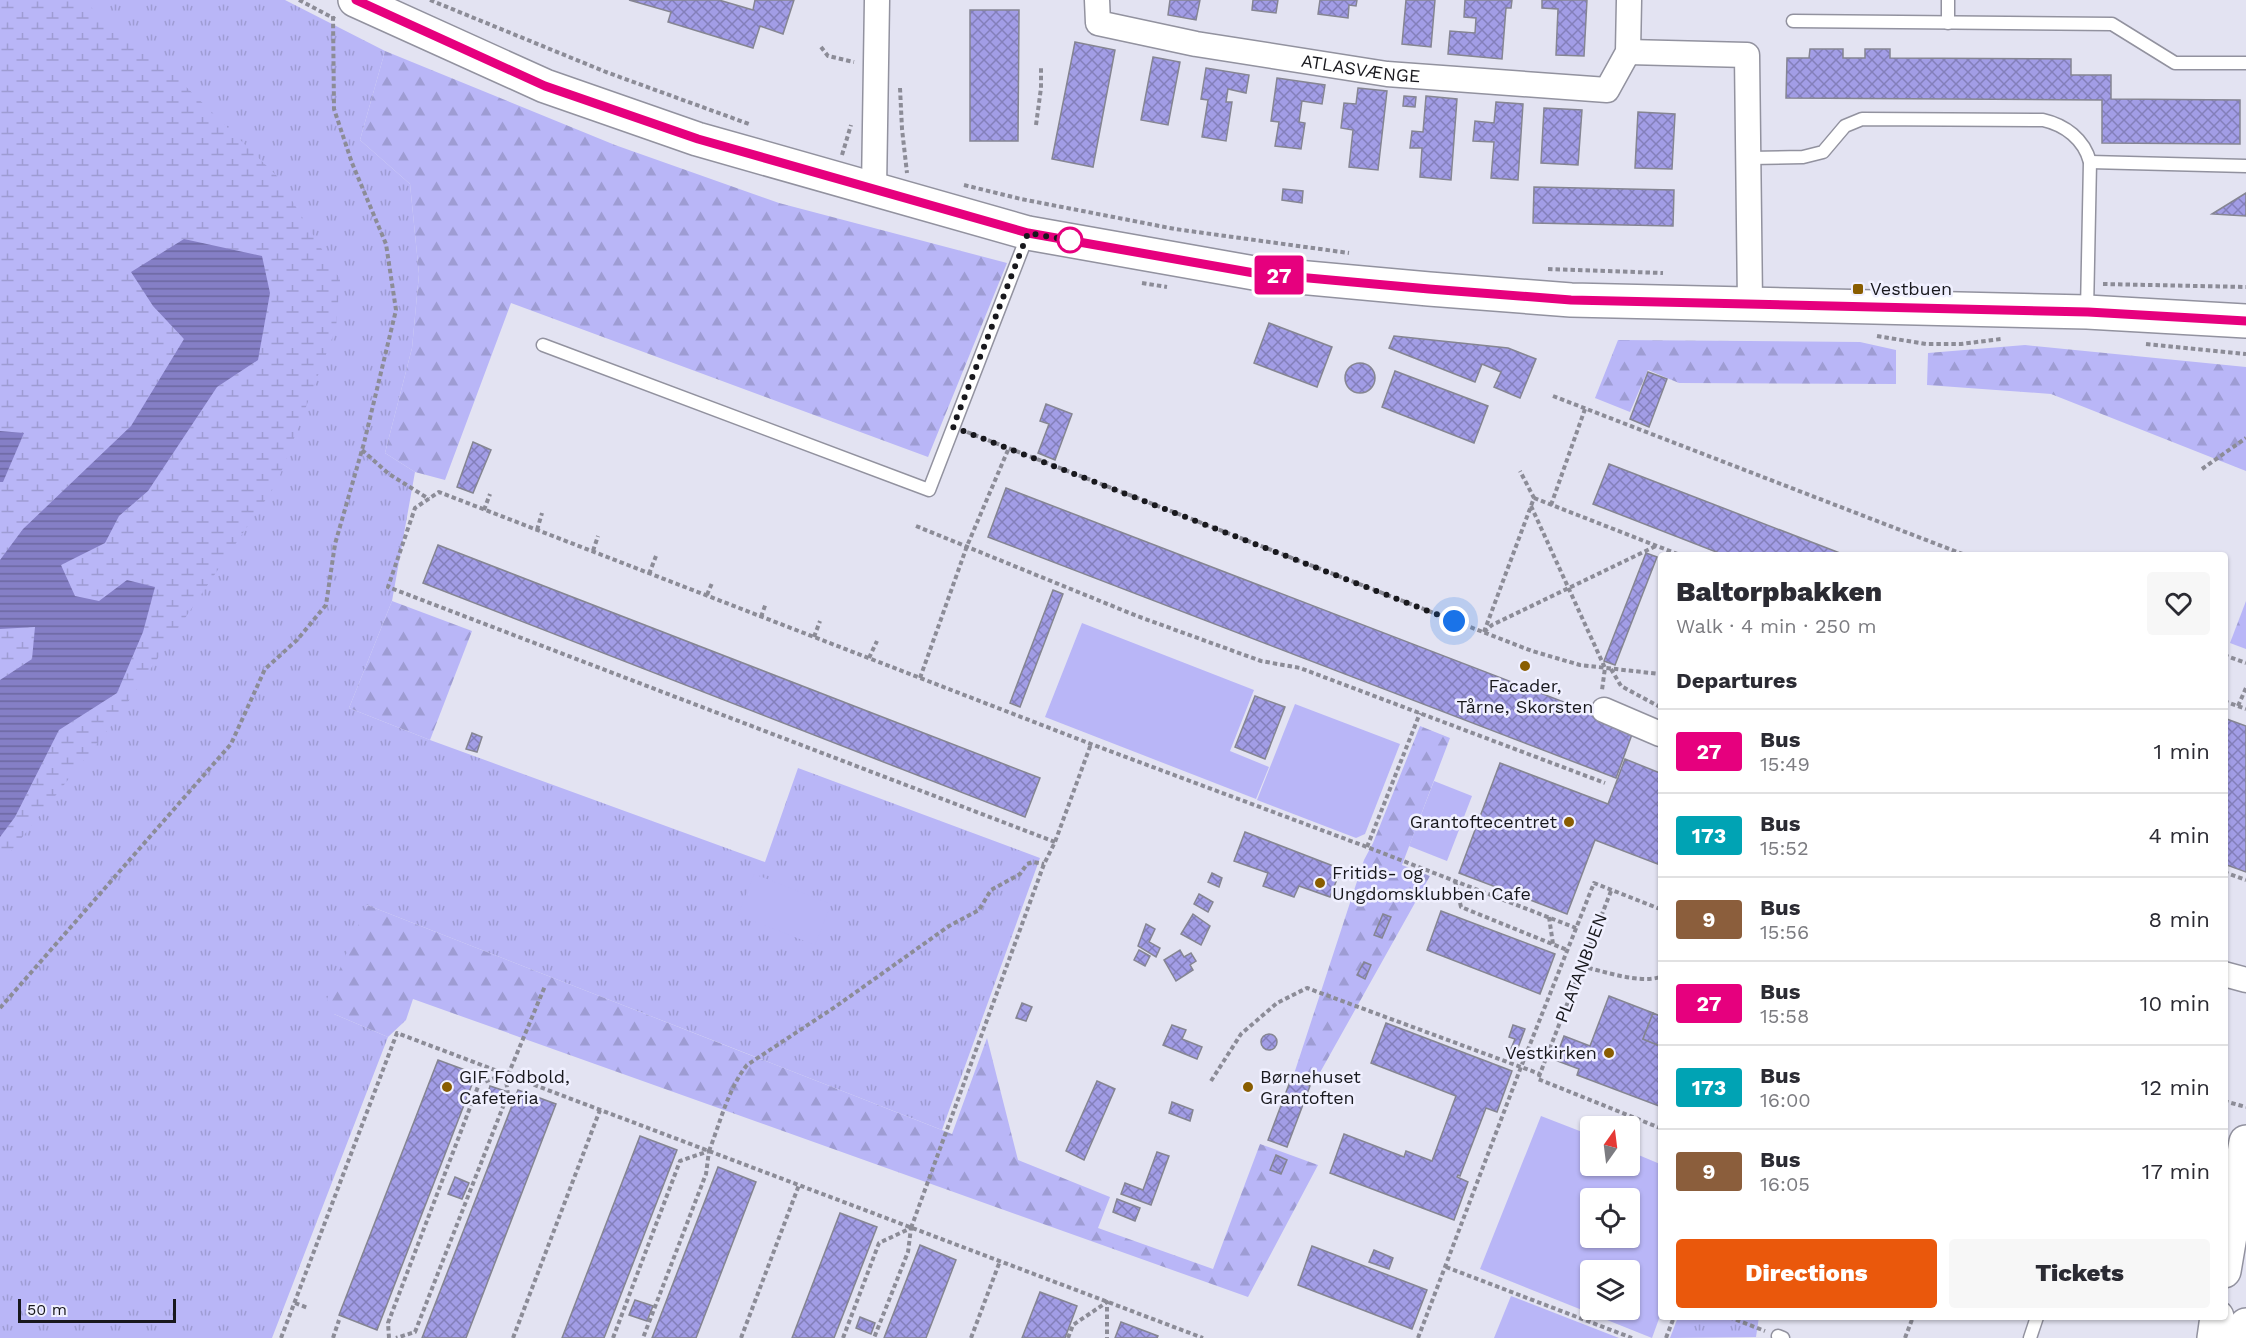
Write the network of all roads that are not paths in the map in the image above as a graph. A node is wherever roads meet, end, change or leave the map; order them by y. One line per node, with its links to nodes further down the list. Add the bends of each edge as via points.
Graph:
1 (877, 0): 13 (street)
2 (1097, 0): 8 (street, ATLASVÆNGE, via 1098,23 1196,44 1387,74 1607,90)
3 (1629, 0): 8 (street, ATLASVÆNGE)
4 (1948, 0): 7 (lane)
5 (344, 4): 13 (street, via 545,86 698,139)
6 (1793, 21): 7 (lane)
7 (1948, 23): 9 (lane, via 2112,24 2175,63)
8 (1628, 52): 10 (street, via 1747,55)
9 (2246, 63)
10 (1749, 158): 11 (lane, via 1803,158 1823,152 1845,126 1862,119 2032,120 2061,124 2086,148); 16 (street)
11 (2090, 162): 12 (lane); 15 (lane)
12 (2246, 166)
13 (875, 176): 14 (street)
14 (1028, 233): 16 (street, via 1254,273 1559,299); 18 (lane, via 929,490)
15 (2087, 298): 16 (street); 17 (street)
16 (1750, 304)
17 (2246, 321)
18 (543, 345)
19 (1603, 700): 20 (street)
20 (1658, 733)
21 (2228, 975): 22 (street)
22 (2246, 980)
23 (2246, 1142): 24 (street)
24 (2228, 1248)
25 (2036, 1320): 26 (lane)
26 (2030, 1338)

